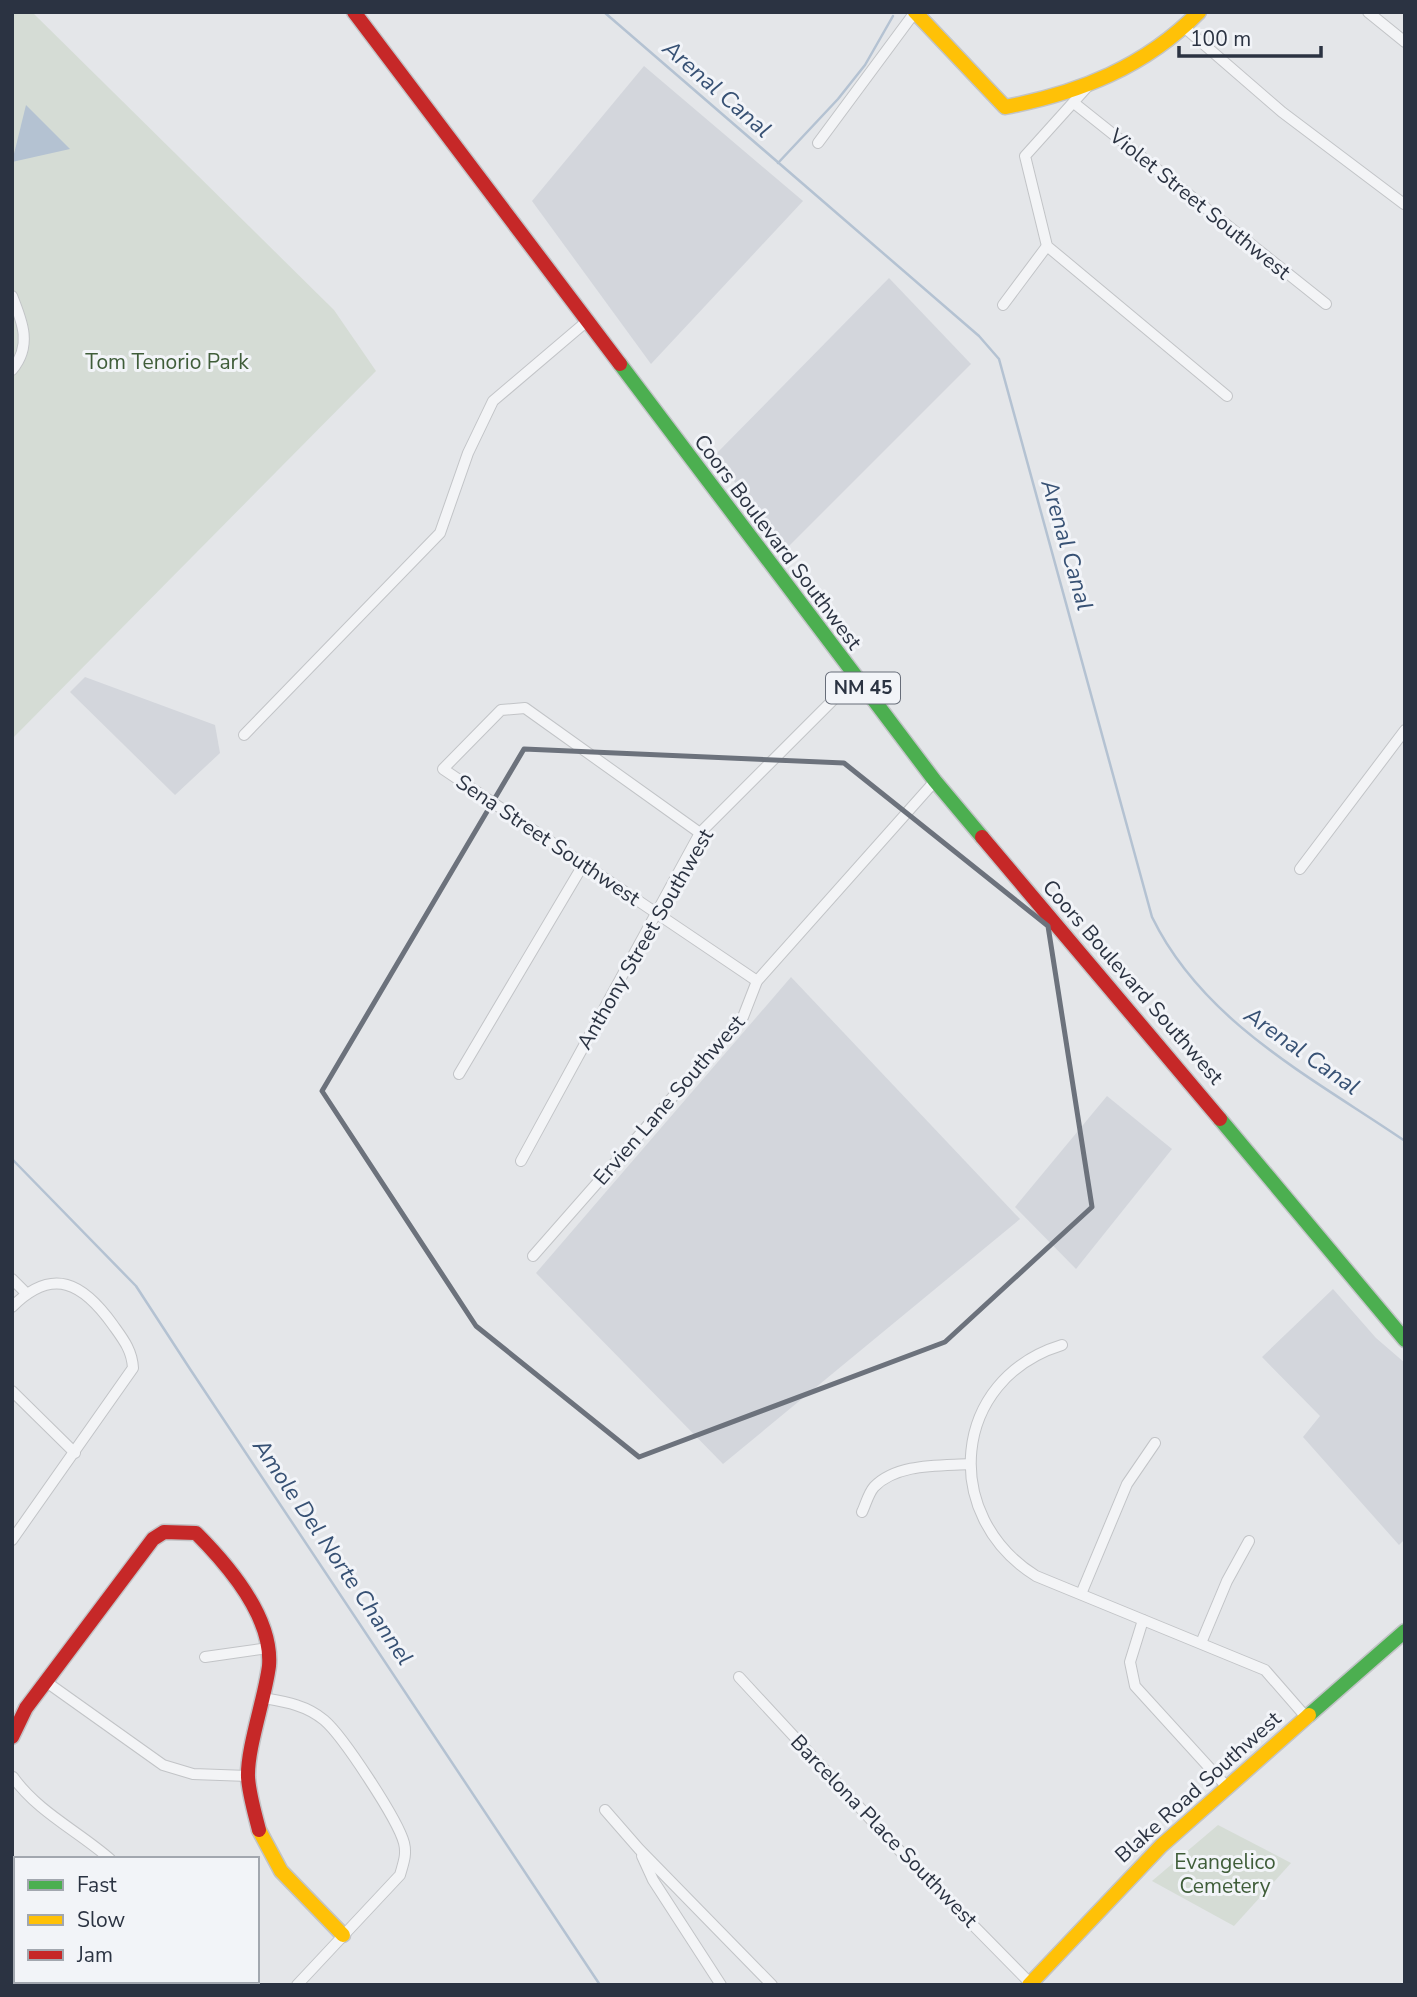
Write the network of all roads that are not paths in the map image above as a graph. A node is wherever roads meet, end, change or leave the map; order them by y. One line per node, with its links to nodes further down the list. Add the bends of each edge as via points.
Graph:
1 (354, 12): 15 (main road, Coors Boulevard Southwest / NM 45)
2 (915, 12): 7 (main road, via 1005,107); 9 (street)
3 (1199, 12): 5 (main road)
4 (1368, 12): 6 (street)
5 (1185, 28): 7 (main road, via 1152,53); 10 (street, via 1282,112)
6 (1405, 42)
7 (1090, 83): 8 (street)
8 (1074, 103): 11 (street, via 1026,156); 14 (street, Violet Street Southwest)
9 (818, 143)
10 (1404, 204)
11 (1047, 246): 13 (street); 17 (street)
12 (12, 296): 16 (street, via 26,339)
13 (1003, 304)
14 (1326, 304)
15 (586, 322): 18 (main road, Coors Boulevard Southwest / NM 45); 20 (street, via 493,401 468,453 440,533)
16 (12, 370)
17 (1227, 396)
18 (855, 678): 21 (main road, Coors Boulevard Southwest / NM 45); 22 (street, Anthony Street Southwest)
19 (1405, 730): 24 (street)
20 (244, 735)
21 (935, 781): 26 (street, Ervien Lane Southwest); 33 (main road, Coors Boulevard Southwest / NM 45)
22 (700, 833): 23 (street, Sena Street Southwest, via 525,708 501,710 443,769); 25 (street, Anthony Street Southwest)
23 (583, 866): 25 (street, Sena Street Southwest); 27 (street)
24 (1300, 869)
25 (658, 914): 26 (street, Sena Street Southwest); 28 (street, Anthony Street Southwest)
26 (757, 981): 29 (street, Ervien Lane Southwest, via 743,1017)
27 (459, 1074)
28 (521, 1161)
29 (533, 1256)
30 (12, 1279): 31 (street)
31 (26, 1293): 32 (street); 37 (street, via 55,1283 80,1289 95,1300 130,1349 133,1368 127,1380)
32 (12, 1307)
33 (1405, 1339)
34 (1062, 1345): 38 (street, via 1029,1358 989,1398 973,1434)
35 (12, 1391): 37 (street)
36 (1155, 1443): 42 (street, via 1127,1484)
37 (75, 1453): 40 (street)
38 (970, 1464): 39 (street, via 927,1466 889,1478 872,1490); 42 (street, via 977,1504 1003,1550 1036,1576)
39 (862, 1512)
40 (12, 1540)
41 (1249, 1542): 45 (street)
42 (1081, 1594): 43 (street)
43 (1143, 1620): 45 (street); 56 (street, via 1130,1662 1135,1686)
44 (1405, 1632): 51 (main road, Blake Road Southwest)
45 (1201, 1643): 51 (street, via 1265,1670)
46 (268, 1648): 47 (street); 49 (main road, via 254,1609 218,1555 196,1534 164,1532 140,1554); 50 (main road)
47 (205, 1657)
48 (739, 1677): 61 (street, Barcelona Place Southwest)
49 (45, 1681): 52 (main road); 54 (street, via 163,1765 193,1774)
50 (263, 1698): 54 (main road); 60 (street, via 300,1705 325,1721 398,1828 404,1844 400,1875)
51 (1306, 1717): 56 (main road, Blake Road Southwest)
52 (12, 1737)
53 (12, 1768): 55 (street)
54 (248, 1776): 60 (main road, via 259,1829 273,1858 292,1885)
55 (13, 1778): 59 (street, via 26,1796)
56 (1227, 1787): 61 (main road, Blake Road Southwest, via 1161,1846)
57 (605, 1810): 58 (street)
58 (639, 1849): 63 (street, via 653,1880); 64 (street)
59 (107, 1857)
60 (343, 1935): 62 (street)
61 (1030, 1984)
62 (297, 1985)
63 (721, 1985)
64 (772, 1985)

